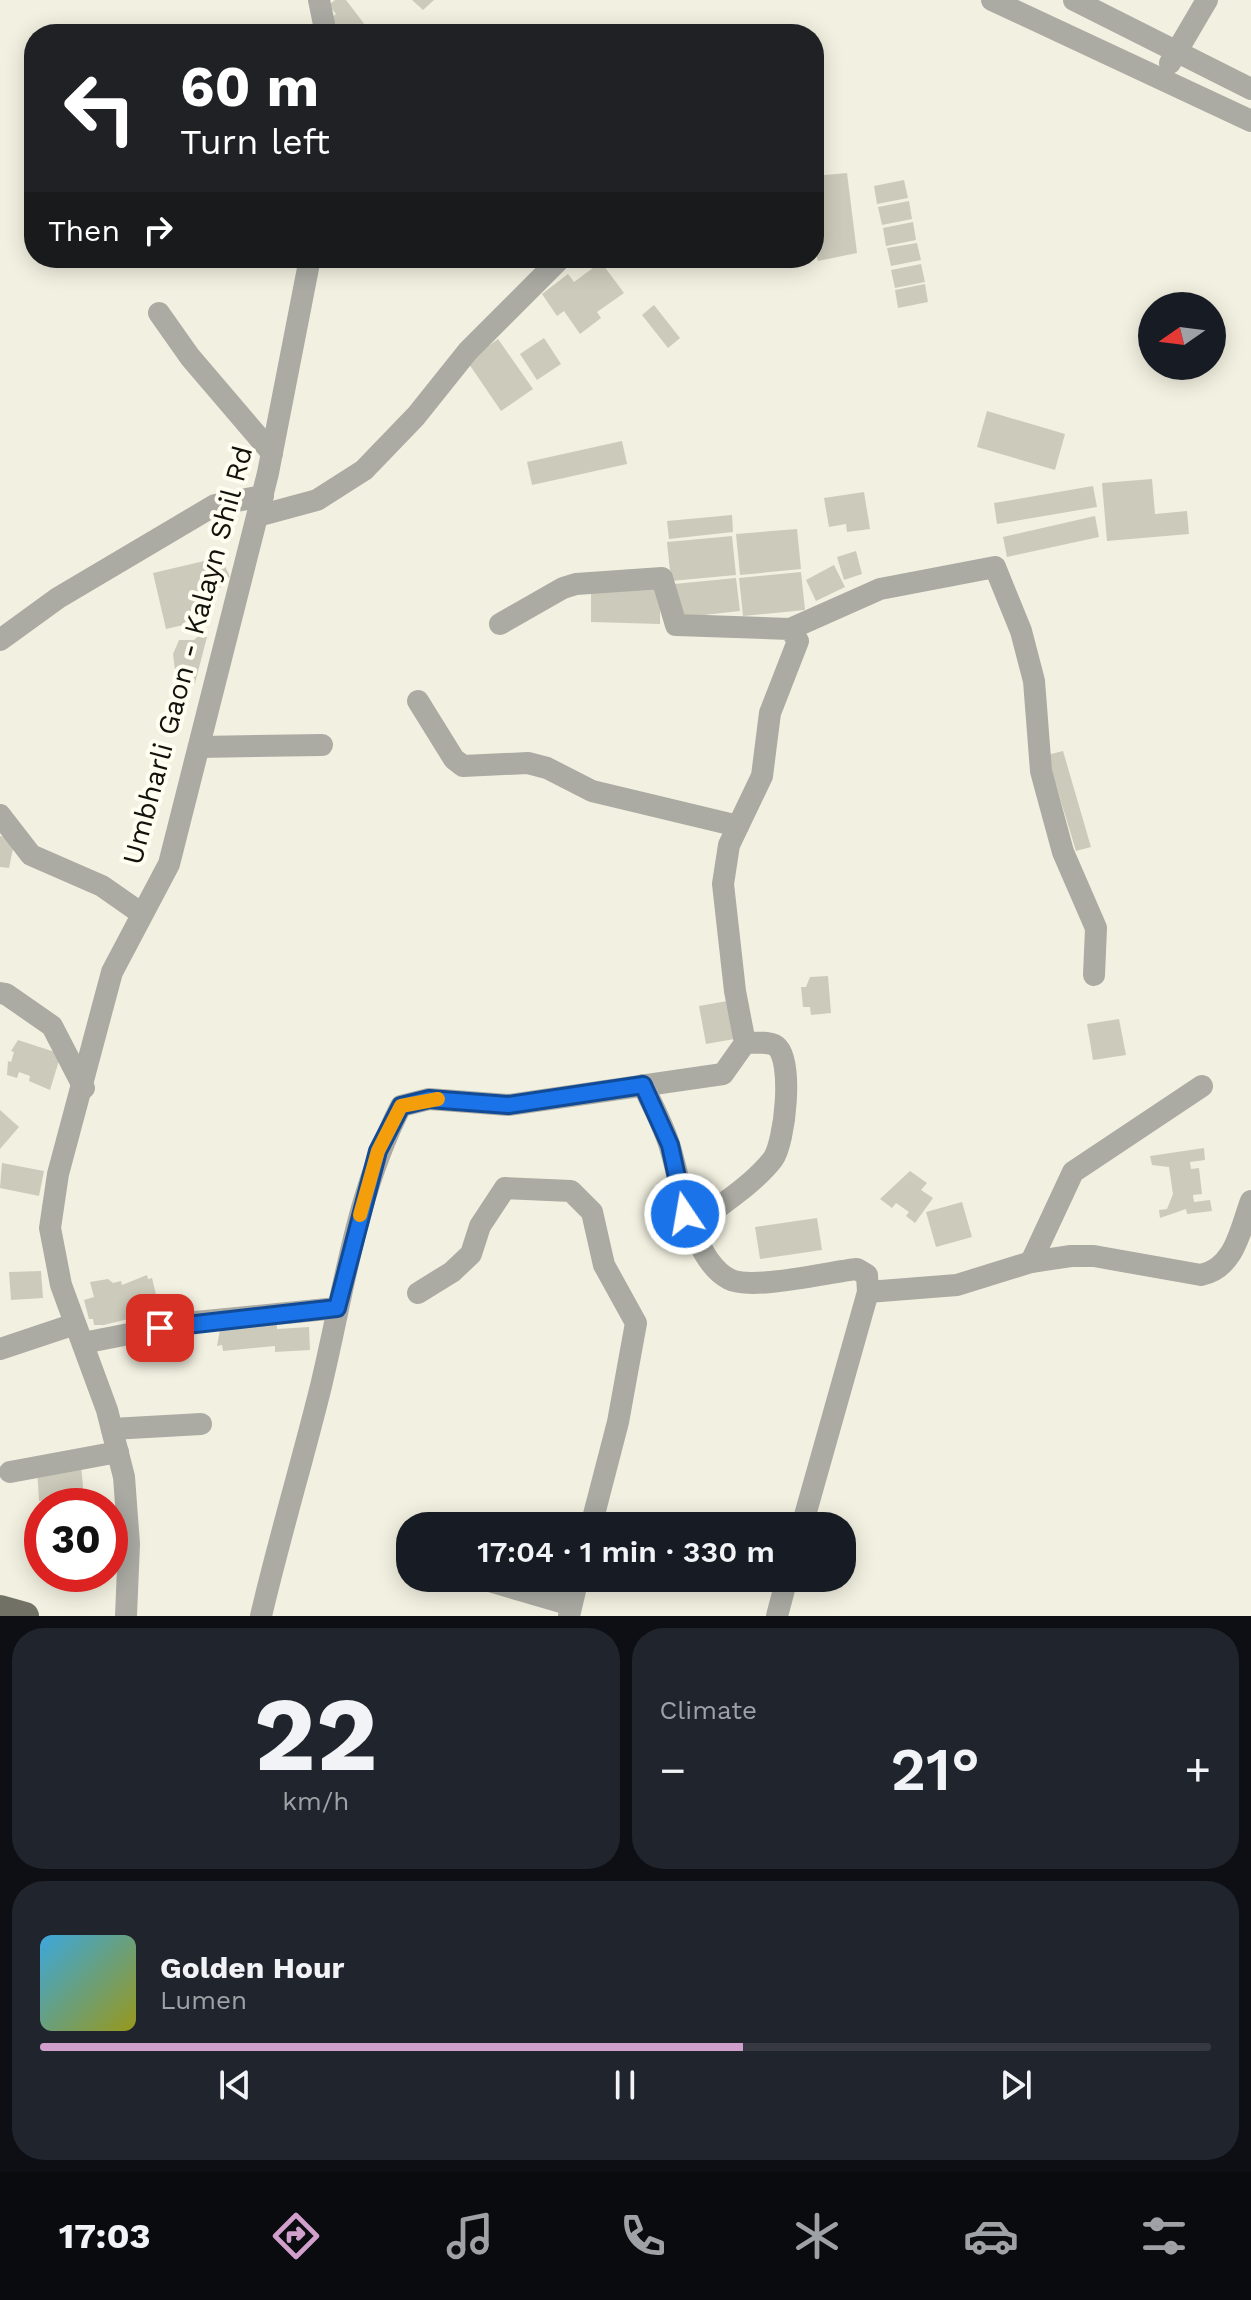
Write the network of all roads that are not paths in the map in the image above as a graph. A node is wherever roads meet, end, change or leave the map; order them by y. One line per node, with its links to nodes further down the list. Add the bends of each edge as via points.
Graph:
1 (319, 0): 5 (street)
2 (992, 0): 7 (street)
3 (1074, 0): 6 (street)
4 (1207, 0): 6 (street)
5 (324, 24)
6 (1176, 52): 7 (street); 8 (street)
7 (1162, 78): 9 (street)
8 (1251, 89)
9 (1251, 121)
10 (308, 268): 13 (street, Umbharli Gaon - Kalayn Shil Rd)
11 (551, 268): 14 (street, via 468,351 364,470 317,500)
12 (159, 313): 13 (street)
13 (272, 453): 14 (street, Umbharli Gaon - Kalayn Shil Rd)
14 (260, 506): 17 (street, via 215,505 58,598); 20 (street, Umbharli Gaon - Kalayn Shil Rd)
15 (500, 624): 16 (street, via 576,584 662,578 676,625)
16 (790, 629): 22 (street, via 798,641 770,713 762,776); 24 (street, via 880,589 995,567 1034,681 1041,771 1063,852 1096,928)
17 (0, 640)
18 (418, 701): 22 (street, via 463,766 528,763 592,791)
19 (322, 745): 20 (street)
20 (199, 747): 23 (street, Umbharli Gaon - Kalayn Shil Rd, via 169,864)
21 (0, 815): 23 (street, via 31,855 102,886)
22 (738, 826): 26 (street, via 723,884)
23 (142, 914): 29 (street, Umbharli Gaon - Kalayn Shil Rd, via 112,972)
24 (1094, 975)
25 (0, 993): 29 (street, via 52,1026)
26 (745, 1043): 27 (street, via 723,1074); 31 (street, via 772,1044 784,1062 787,1078 776,1155)
27 (643, 1085): 31 (street, via 670,1145); 35 (street, via 508,1105 429,1099 401,1106 378,1151)
28 (1202, 1086): 32 (street, via 1073,1172)
29 (84, 1088): 36 (street, Umbharli Gaon - Kalayn Shil Rd, via 58,1174 50,1228 61,1285)
30 (1251, 1201): 32 (street, via 1230,1257 1212,1273 1094,1256)
31 (692, 1227): 33 (street, via 712,1263 729,1279 763,1283 857,1269 867,1275)
32 (1031, 1262): 33 (street, via 957,1285)
33 (868, 1292): 43 (street)
34 (418, 1293): 42 (street, via 471,1254 480,1226 505,1188 571,1191 592,1212 604,1265 636,1323)
35 (337, 1308): 36 (street); 50 (street)
36 (79, 1333): 37 (street); 39 (street, Umbharli Gaon - Kalayn Shil Rd)
37 (0, 1349)
38 (201, 1424): 39 (street)
39 (112, 1429): 40 (street, Umbharli Gaon - Kalayn Shil Rd)
40 (118, 1452): 41 (street); 49 (street, Umbharli Gaon - Kalayn Shil Rd, via 129,1544)
41 (10, 1472)
42 (595, 1512)
43 (806, 1512)
44 (518, 1592): 47 (street)
45 (783, 1592): 51 (street)
46 (0, 1609): 48 (main road)
47 (570, 1611)
48 (25, 1616)
49 (126, 1616)
50 (261, 1616)
51 (777, 1616)

